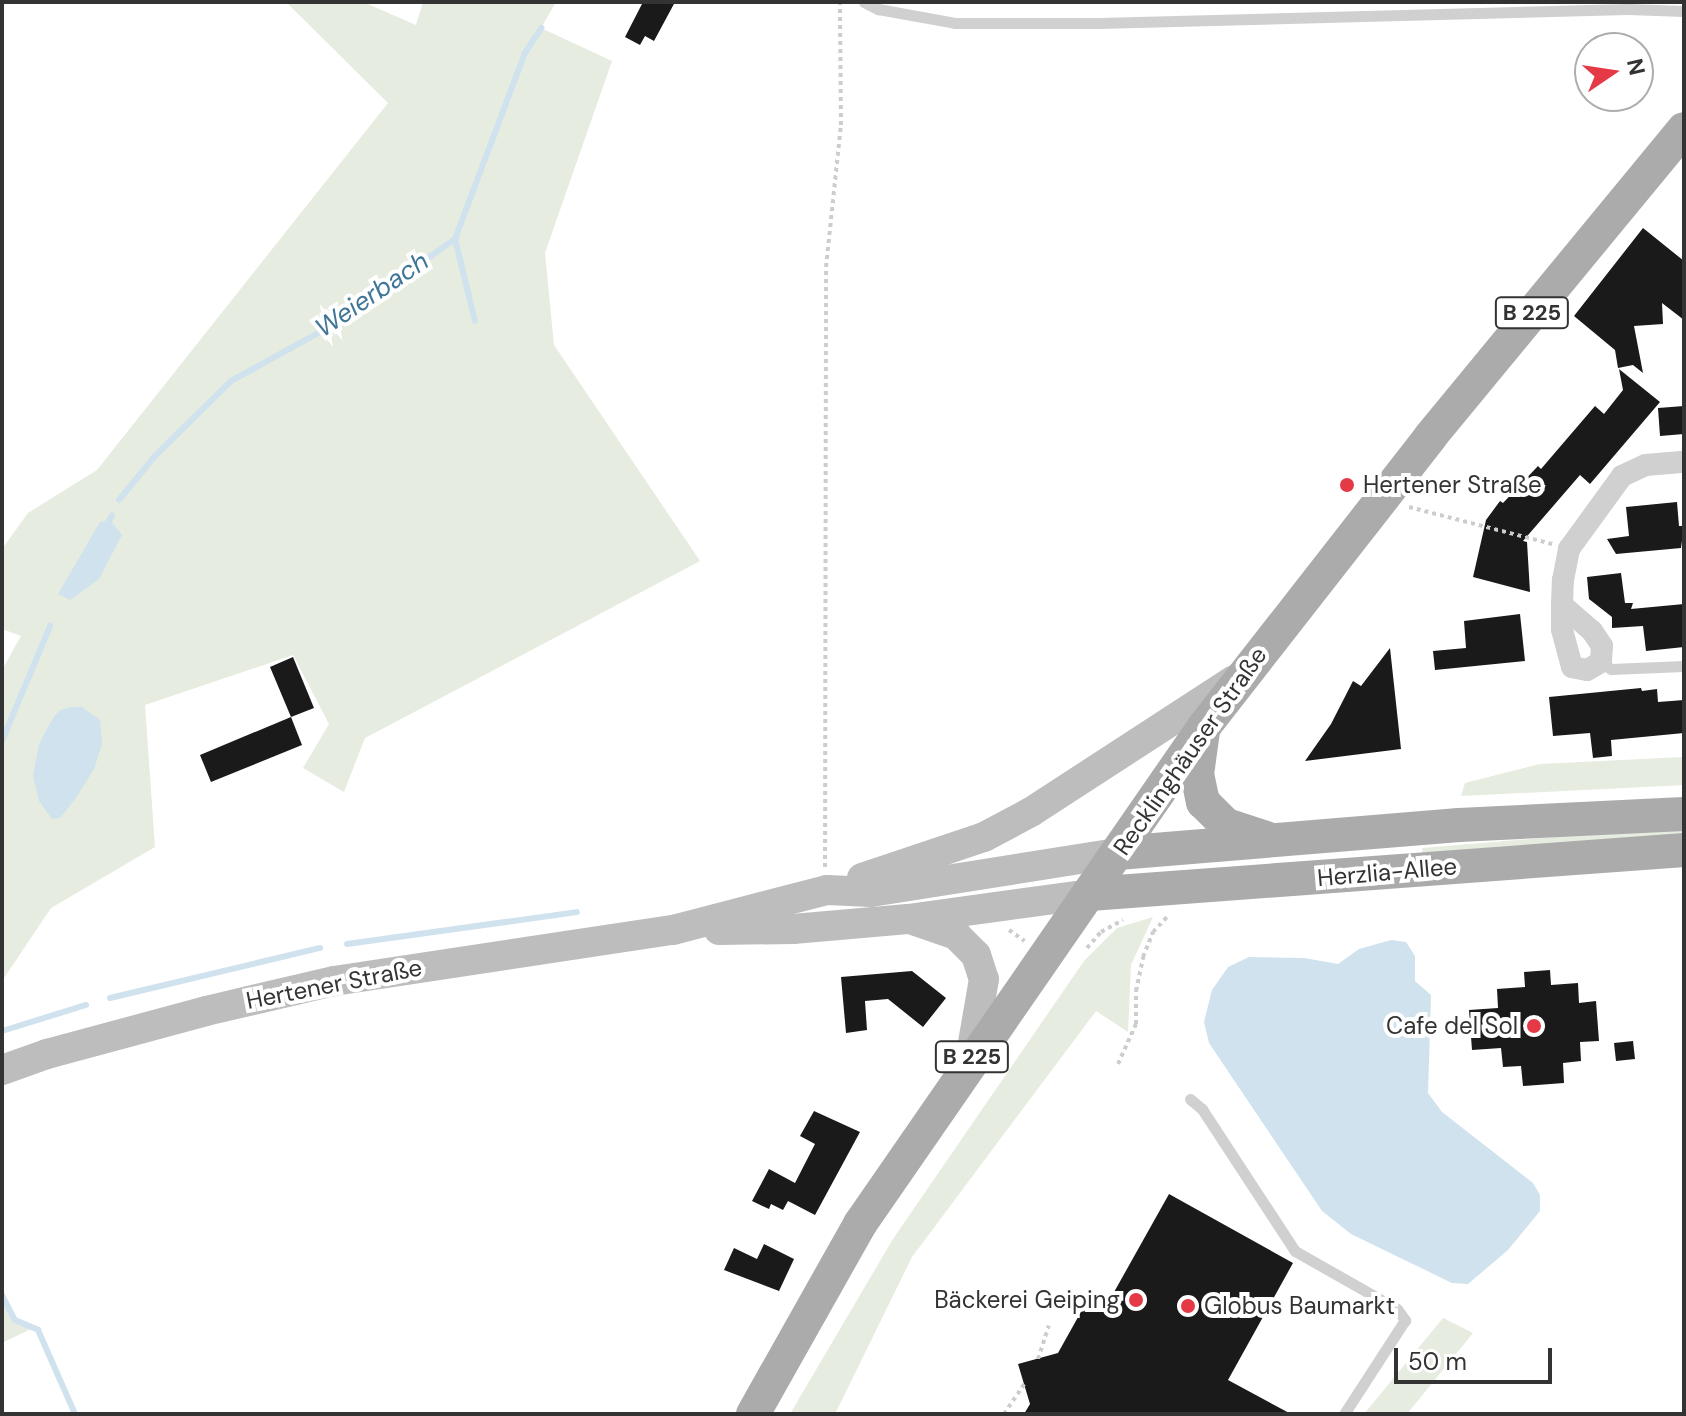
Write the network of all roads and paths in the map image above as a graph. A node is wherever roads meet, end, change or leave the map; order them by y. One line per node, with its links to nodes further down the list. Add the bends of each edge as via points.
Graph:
1 (840, 2): 17 (path, via 841,125 826,267)
2 (864, 2): 3 (lane, via 955,23)
3 (1684, 11)
4 (1684, 129): 6 (main road, Recklinghäuser Straße / B 225)
5 (1684, 462): 7 (street, via 1646,465 1622,476)
6 (1383, 498): 7 (path); 11 (main road, Recklinghäuser Straße / B 225)
7 (1569, 549): 8 (street)
8 (1562, 605): 9 (street, via 1592,631 1602,646); 9 (street, via 1572,667 1587,670)
9 (1601, 662): 10 (lane, via 1611,669)
10 (1684, 666)
11 (1242, 675): 12 (main road, Recklinghäuser Straße / B 225); 17 (main road, via 1020,819 984,837)
12 (1203, 728): 14 (main road, via 1197,774 1203,802 1226,825); 16 (main road, Recklinghäuser Straße / B 225)
13 (1684, 814): 14 (main road, Herzlia-Allee, via 1459,825)
14 (1282, 841): 16 (main road, Herzlia-Allee)
15 (1684, 850): 18 (main road, Herzlia-Allee)
16 (1118, 853): 17 (main road, Hertener Straße, via 871,892); 18 (main road, Recklinghäuser Straße / B 225)
17 (827, 890): 21 (main road, Hertener Straße)
18 (1090, 894): 20 (main road, Hertener Straße); 22 (main road, Recklinghäuser Straße / B 225)
19 (1176, 908): 23 (path, via 1153,932 1143,957 1136,1024)
20 (908, 919): 21 (main road, Hertener Straße, via 793,929); 22 (main road, via 956,935 976,955 984,979)
21 (673, 930): 24 (main road, Hertener Straße, via 334,981)
22 (970, 1060): 29 (main road, Recklinghäuser Straße / B 225, via 860,1224)
23 (1118, 1064)
24 (2, 1070)
25 (1190, 1099): 31 (lane, via 1202,1109 1295,1251 1397,1309 1405,1320)
26 (1049, 1326): 27 (path)
27 (1038, 1359)
28 (1024, 1384): 30 (path)
29 (753, 1414)
30 (1004, 1414)
31 (1344, 1414)

